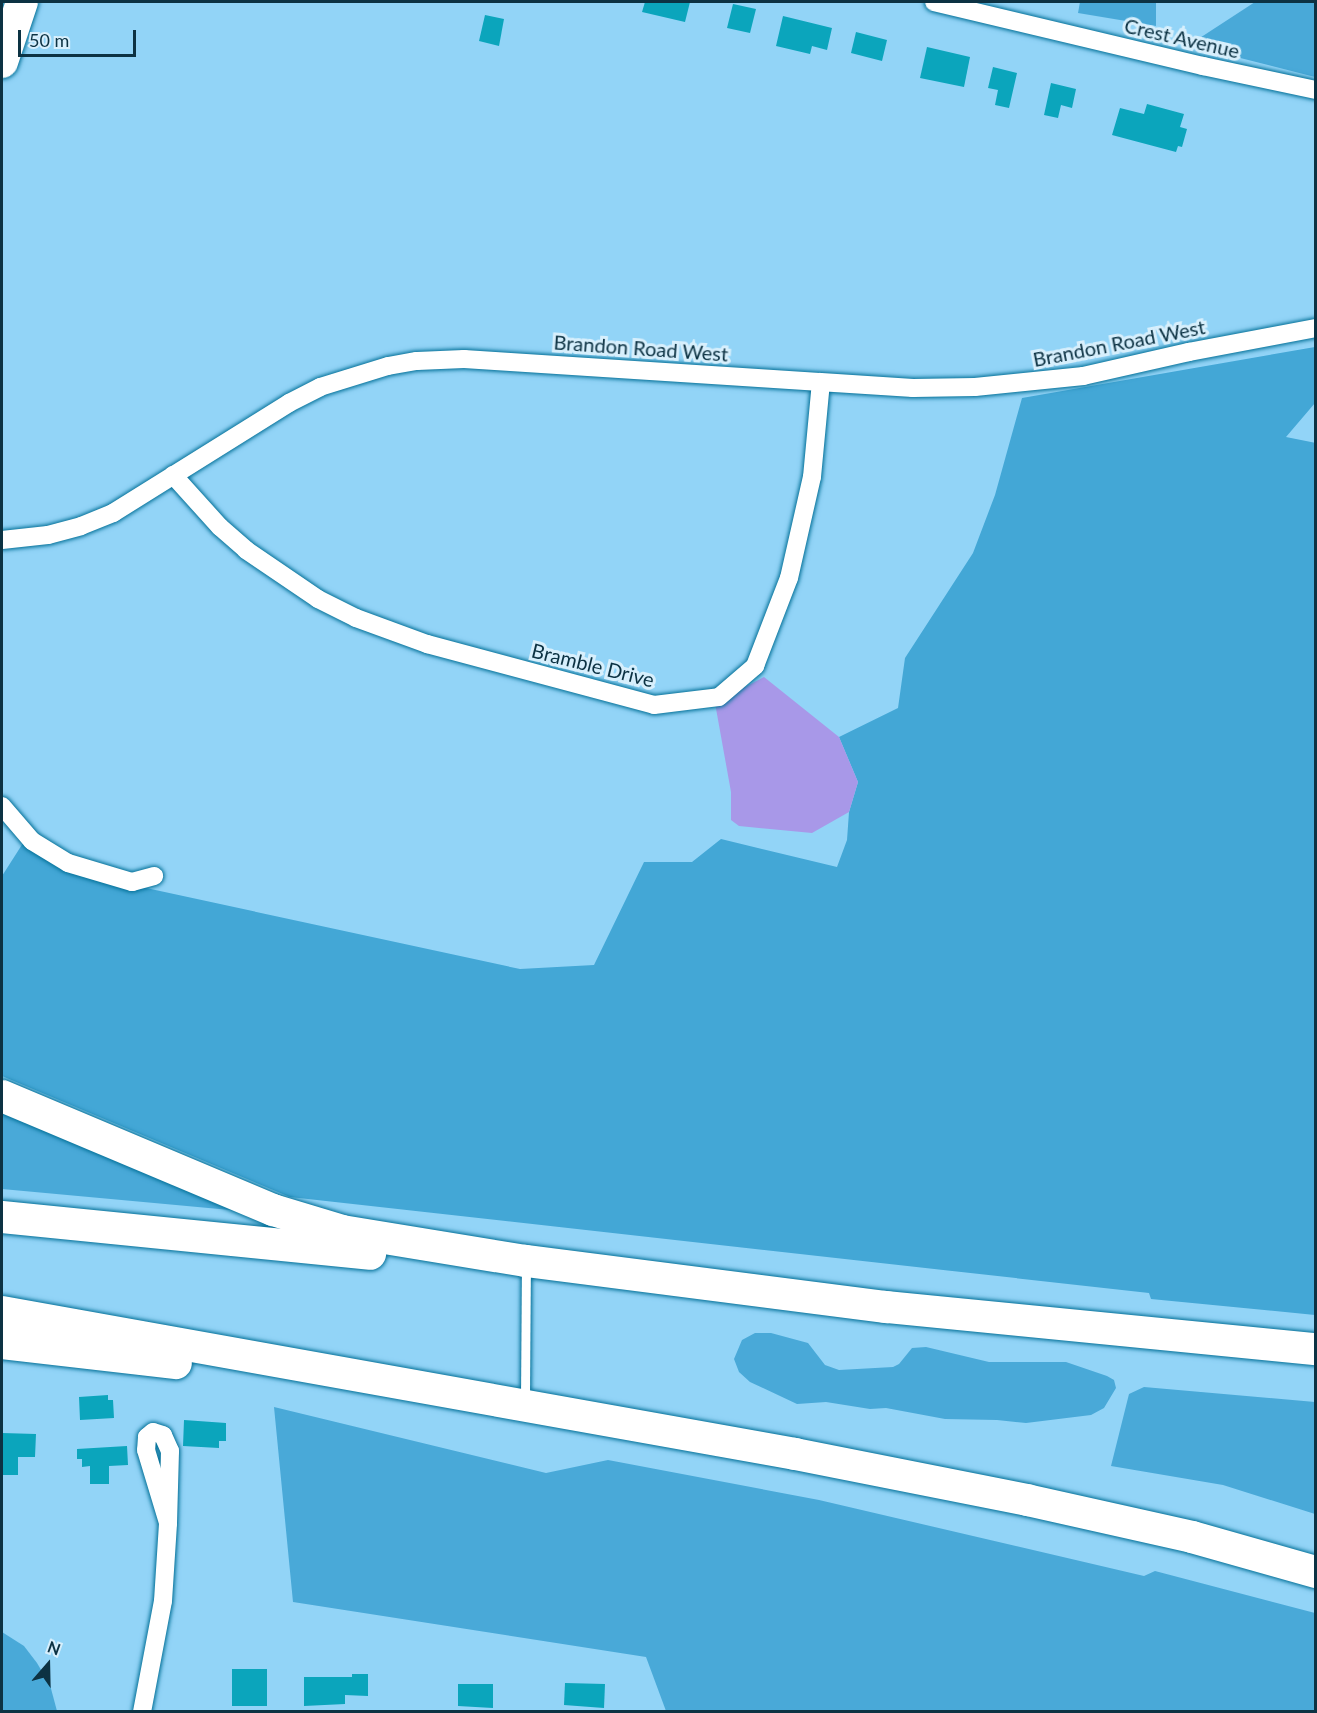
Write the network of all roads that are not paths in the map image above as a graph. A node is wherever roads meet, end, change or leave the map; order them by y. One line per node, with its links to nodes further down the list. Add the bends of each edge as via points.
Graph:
1 (22, 2): 3 (highway)
2 (934, 2): 4 (street, Crest Avenue)
3 (2, 62)
4 (1316, 90)
5 (1316, 328): 6 (street, Brandon Road West, via 1083,376 1021,384 913,388)
6 (821, 382): 7 (street, Brandon Road West, via 464,359 417,361 320,387); 7 (street, Bramble Drive, via 812,477 789,578 755,666 719,697 654,705 427,644 356,618 318,599 246,550)
7 (173, 476): 8 (street, Brandon Road West, via 113,513 81,526 48,535)
8 (2, 540)
9 (2, 806): 10 (street, via 32,842 68,863 132,882)
10 (154, 876)
11 (2, 1096): 13 (highway, via 303,1221)
12 (2, 1217): 13 (highway, via 480,1265)
13 (526, 1261): 16 (highway, via 886,1307); 17 (lane)
14 (2, 1312): 17 (highway)
15 (2, 1343): 18 (highway, via 191,1365)
16 (1316, 1348)
17 (525, 1406): 18 (highway)
18 (673, 1433): 20 (highway, via 1084,1512)
19 (168, 1523): 21 (street, via 163,1602)
20 (1316, 1572)
21 (142, 1712)

